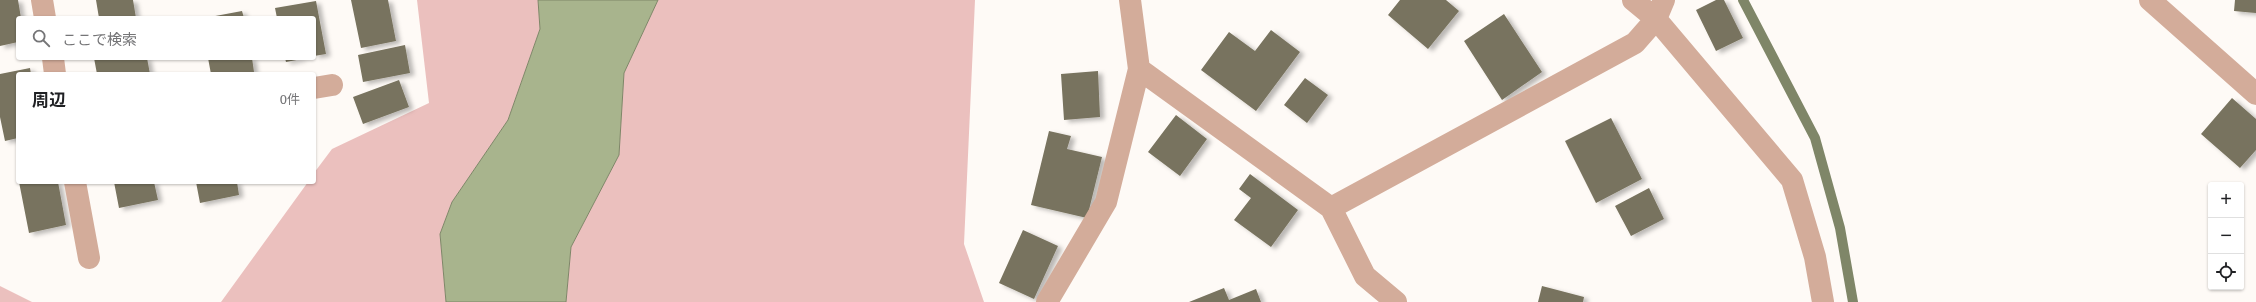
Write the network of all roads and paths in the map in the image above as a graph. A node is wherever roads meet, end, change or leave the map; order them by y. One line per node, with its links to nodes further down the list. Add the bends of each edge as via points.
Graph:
1 (42, 0): 6 (street)
2 (1130, 0): 8 (street)
3 (1633, 0): 5 (street)
4 (2150, 0): 10 (street)
5 (1660, 9): 12 (street, via 1635,43); 16 (street, via 1792,180 1815,257)
6 (45, 16)
7 (53, 60): 9 (street)
8 (1139, 69): 12 (street); 14 (street, via 1106,202)
9 (56, 72)
10 (2256, 94)
11 (75, 184): 13 (street)
12 (1331, 208): 15 (street, via 1365,276)
13 (89, 258)
14 (1047, 302)
15 (1396, 302)
16 (1823, 302)

